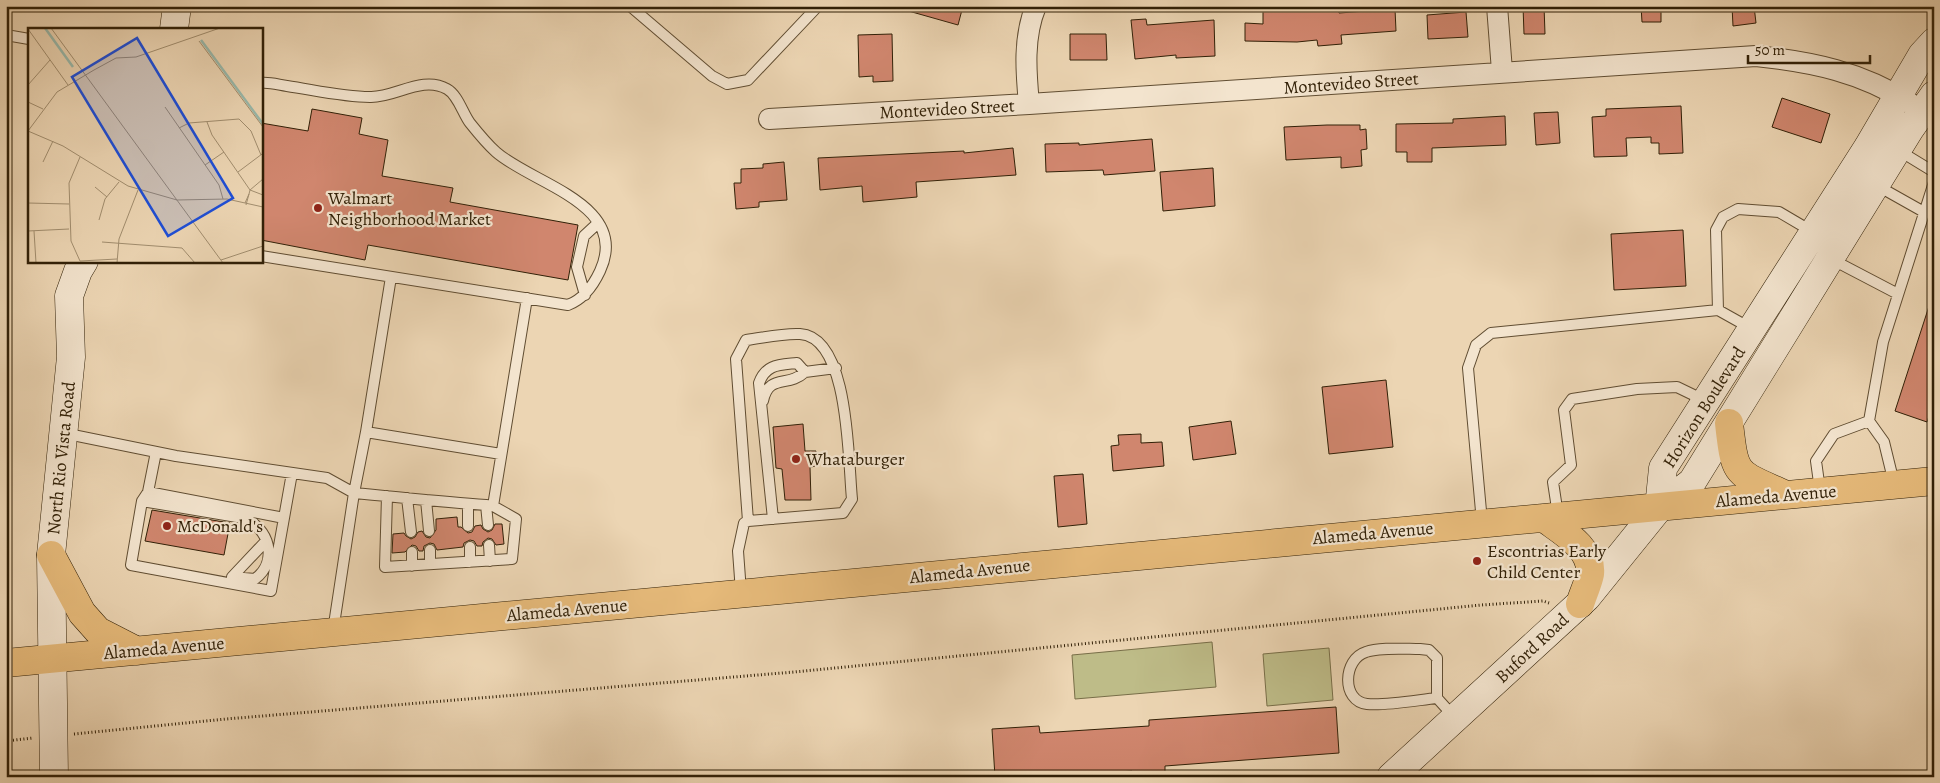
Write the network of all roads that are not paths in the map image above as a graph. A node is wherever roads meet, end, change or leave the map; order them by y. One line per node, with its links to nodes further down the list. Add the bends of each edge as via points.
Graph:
1 (177, 6): 6 (main road)
2 (630, 6): 3 (lane, via 712,76 727,84 748,80)
3 (818, 6)
4 (1036, 6): 13 (street, via 1027,48)
5 (1496, 6): 10 (street)
6 (174, 28)
7 (6, 35): 8 (lane)
8 (28, 39)
9 (1934, 42): 12 (main road, Horizon Boulevard)
10 (1502, 71): 12 (street, Montevideo Street, via 1756,56 1824,65 1860,77); 13 (street, Montevideo Street)
11 (262, 83): 21 (lane, via 371,98 417,86 448,90 470,123 494,150 520,168 567,192)
12 (1899, 96): 14 (street, Montevideo Street); 22 (main road, Horizon Boulevard)
13 (1028, 104): 15 (street, Montevideo Street)
14 (1930, 108): 16 (main road, Horizon Boulevard)
15 (768, 119)
16 (1897, 149): 17 (lane); 19 (main road, Horizon Boulevard)
17 (1934, 172)
18 (1934, 182): 20 (lane)
19 (1876, 184): 20 (lane); 24 (main road, Horizon Boulevard)
20 (1924, 212): 27 (lane)
21 (598, 223): 28 (lane, via 584,236 577,267); 28 (lane, via 607,237 606,257)
22 (1814, 232): 30 (lane, via 1779,212 1738,209 1723,217 1716,230); 31 (main road, Horizon Boulevard)
23 (262, 256): 26 (lane)
24 (1830, 258): 27 (lane); 37 (main road, Horizon Boulevard)
25 (83, 262): 39 (main road, North Rio Vista Road, via 69,296 71,357)
26 (391, 277): 29 (lane); 38 (lane)
27 (1898, 294): 36 (lane, via 1883,342)
28 (585, 295): 29 (lane, via 568,305)
29 (528, 298): 41 (lane)
30 (1718, 310): 31 (lane); 59 (lane, via 1491,333 1476,345 1468,368)
31 (1752, 329): 34 (main road, Horizon Boulevard)
32 (836, 368): 33 (lane); 57 (lane, via 842,396 852,499 843,513); 58 (lane, via 821,342 801,334 746,340 736,359)
33 (805, 372): 35 (lane, via 798,379 772,383 767,388); 35 (lane, via 797,363 772,366 763,373 759,383)
34 (1707, 402): 54 (main road, Horizon Boulevard, via 1663,468); 55 (lane, via 1677,387 1637,389 1572,399 1564,410 1571,465 1553,482)
35 (762, 406): 57 (lane)
36 (1869, 421): 44 (lane, via 1884,442); 46 (lane, via 1834,434 1816,461)
37 (1729, 424): 47 (main road, via 1733,459 1738,471); 54 (main road, Horizon Boulevard, via 1692,482)
38 (366, 432): 41 (lane); 45 (lane)
39 (63, 433): 40 (lane); 69 (main road, North Rio Vista Road)
40 (156, 452): 42 (lane); 49 (lane)
41 (501, 454): 53 (lane)
42 (292, 473): 45 (lane, via 327,478); 56 (lane)
43 (1934, 481): 44 (main road, Alameda Avenue)
44 (1894, 485): 46 (main road, Alameda Avenue)
45 (354, 493): 48 (lane); 78 (lane)
46 (1820, 493): 47 (main road, Alameda Avenue)
47 (1788, 495): 54 (main road, Alameda Avenue)
48 (387, 496): 50 (lane); 73 (lane, via 385,567)
49 (145, 497): 56 (lane); 64 (lane, via 253,521 261,528); 75 (lane, via 131,565)
50 (408, 498): 51 (lane); 63 (lane)
51 (426, 500): 52 (lane); 62 (lane)
52 (468, 504): 53 (lane); 61 (lane)
53 (489, 506): 60 (lane); 70 (lane, via 516,519 512,559)
54 (1659, 508): 55 (main road, Alameda Avenue); 77 (main road, Buford Road)
55 (1551, 517): 59 (main road, Alameda Avenue); 77 (main road, via 1587,556 1590,572)
56 (284, 518): 75 (lane, via 271,592)
57 (773, 518): 58 (lane)
58 (748, 521): 76 (lane, via 744,523 738,551)
59 (1482, 523): 76 (main road, Alameda Avenue)
60 (488, 525)
61 (468, 526)
62 (429, 531)
63 (411, 532)
64 (266, 541): 74 (lane); 74 (lane, via 269,551 264,573 255,579)
65 (489, 546): 70 (lane)
66 (470, 547): 71 (lane)
67 (430, 550): 72 (lane)
68 (412, 552): 73 (lane)
69 (51, 554): 79 (main road, via 82,613 98,631); 80 (main road, North Rio Vista Road)
70 (490, 560): 71 (lane)
71 (470, 562): 72 (lane)
72 (430, 564): 73 (lane)
73 (412, 566)
74 (232, 577): 75 (lane, via 217,575)
75 (207, 579)
76 (741, 593): 78 (main road, Alameda Avenue)
77 (1577, 607): 83 (main road, Buford Road)
78 (333, 632): 79 (main road, Alameda Avenue)
79 (137, 650): 80 (main road, Alameda Avenue)
80 (53, 658): 81 (main road, Alameda Avenue); 84 (main road, North Rio Vista Road)
81 (6, 663)
82 (1437, 698): 82 (lane, via 1437,658 1429,650 1365,652 1354,660 1347,672 1354,698 1366,704); 83 (lane)
83 (1455, 718): 85 (main road, Buford Road)
84 (54, 777)
85 (1392, 777)

